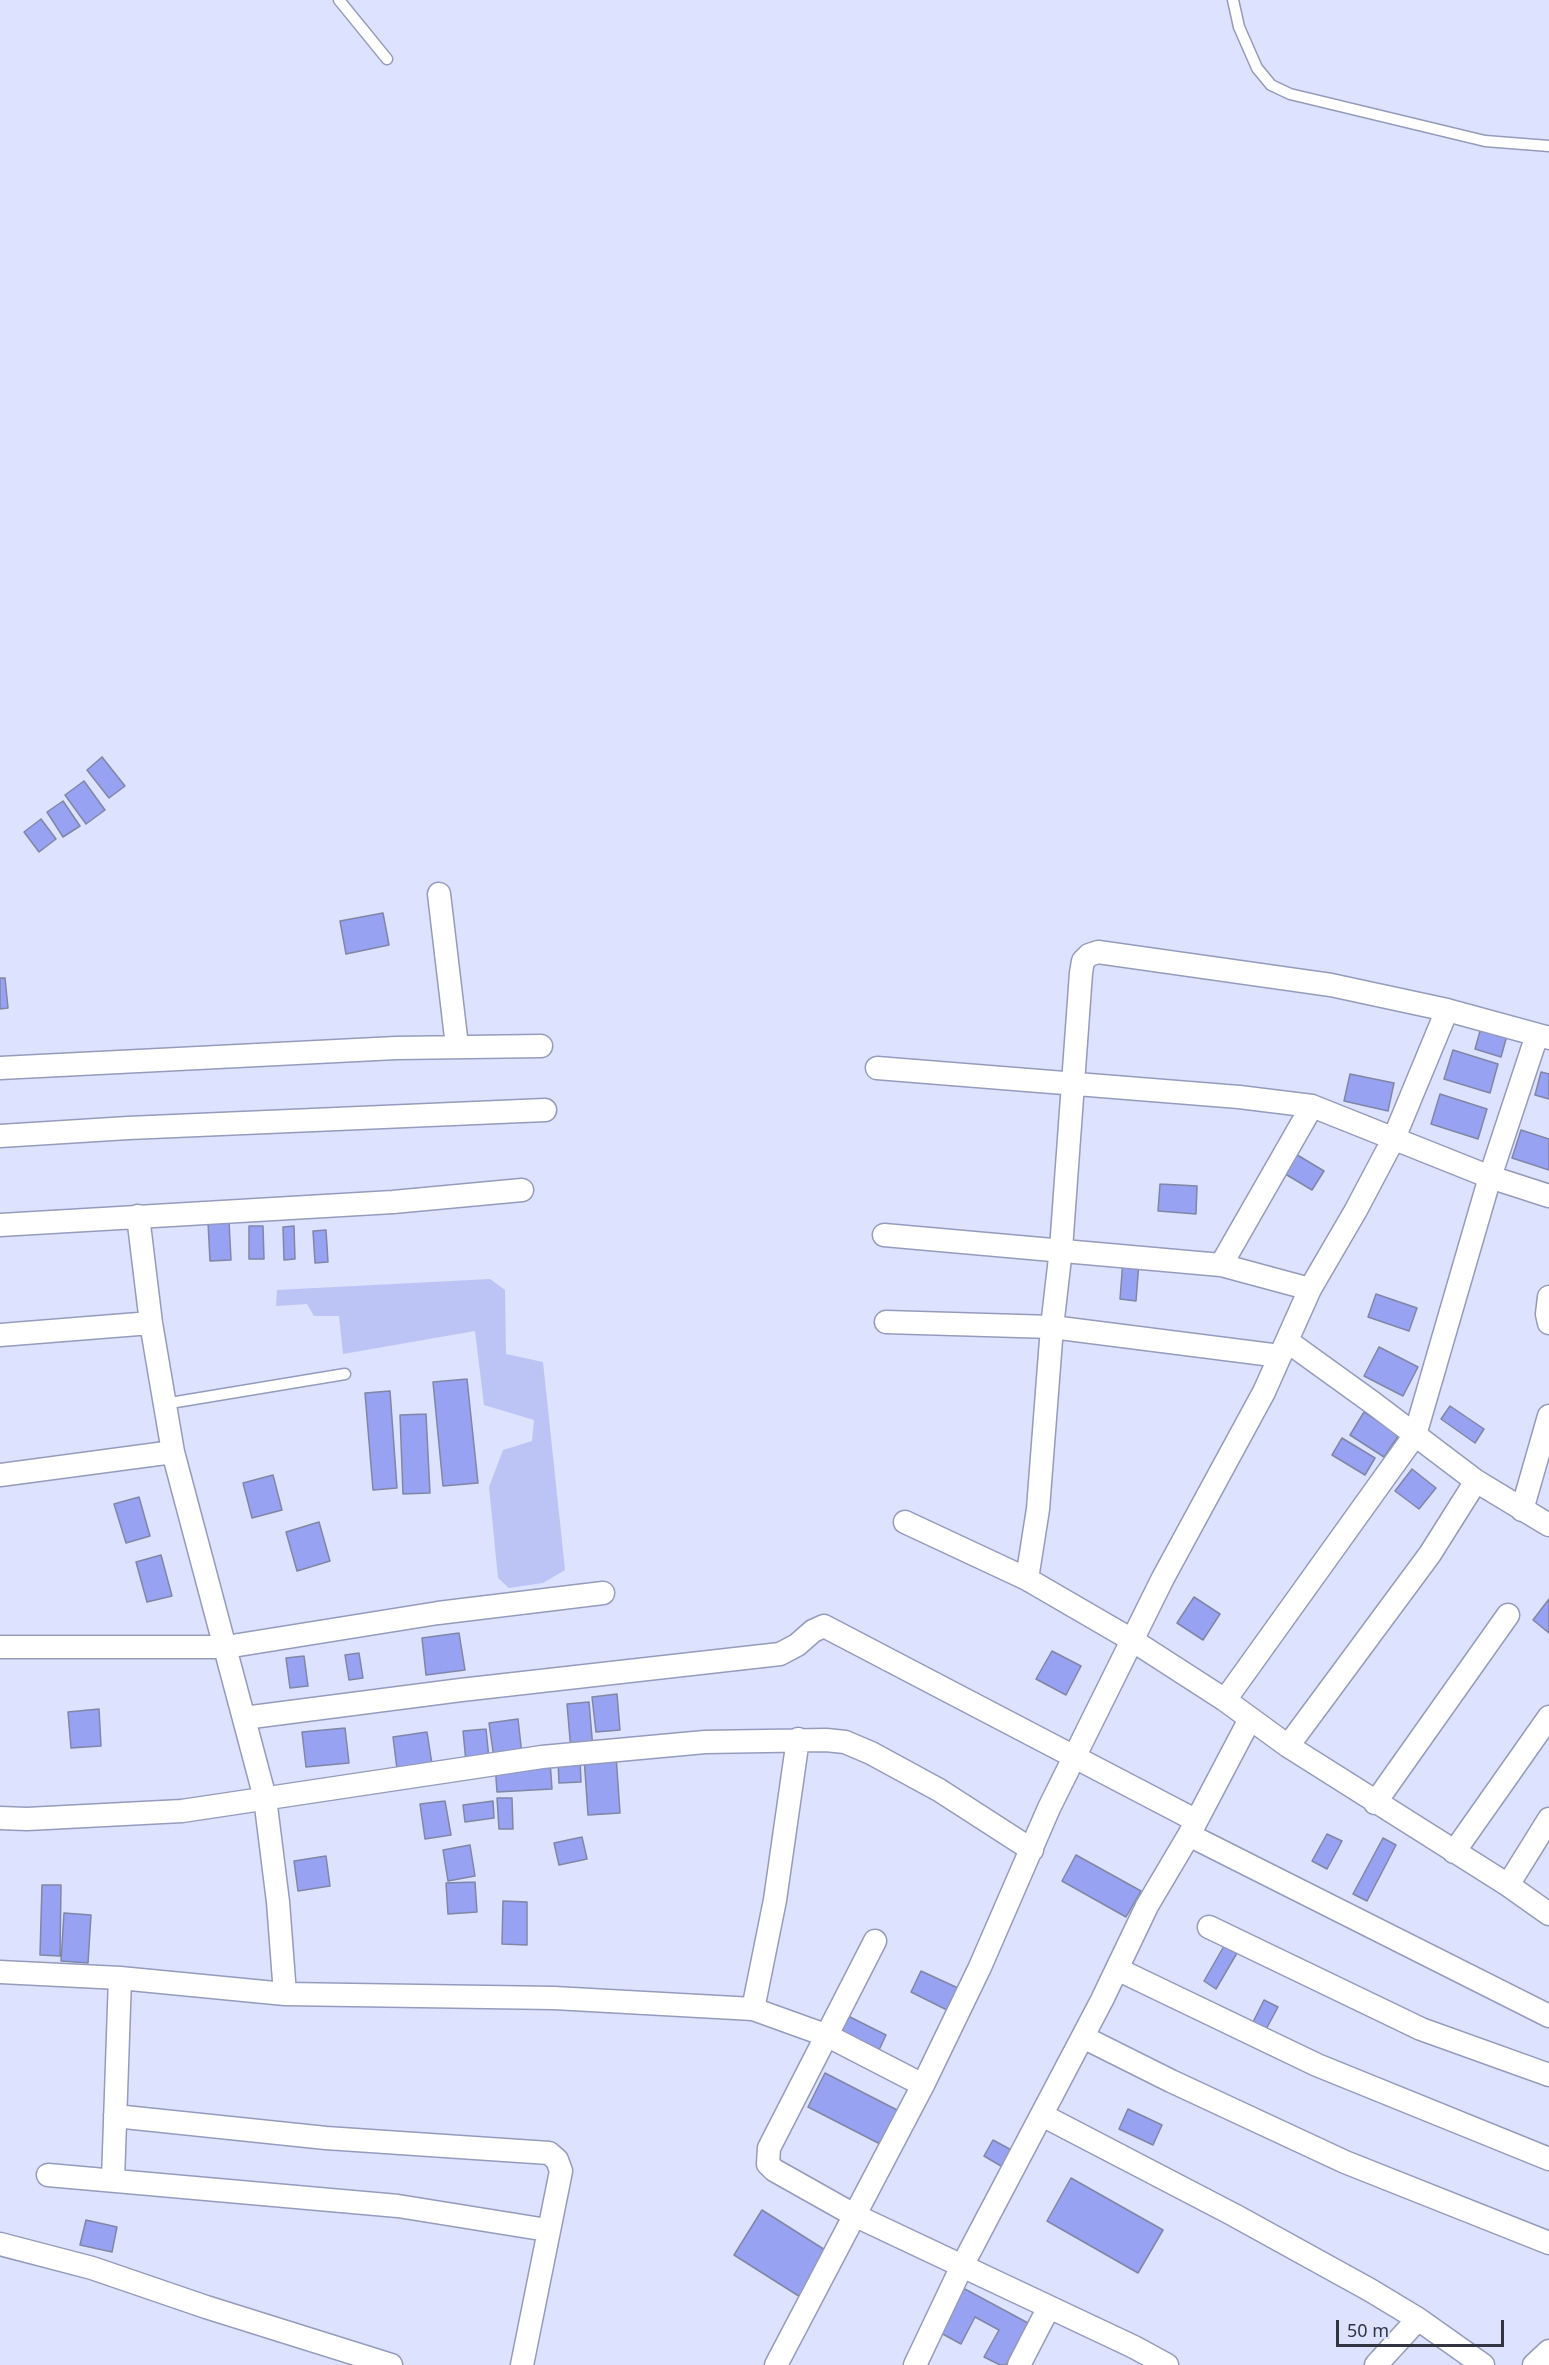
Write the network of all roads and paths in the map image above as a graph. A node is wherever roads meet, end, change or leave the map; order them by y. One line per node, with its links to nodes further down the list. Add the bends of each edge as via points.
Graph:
1 (339, 0): 3 (lane)
2 (1233, 0): 4 (lane, via 1239,27 1257,68 1271,85 1485,141)
3 (387, 59)
4 (1549, 146)
5 (438, 894): 8 (street)
6 (1447, 1010): 7 (street); 12 (street, via 1331,985 1098,952 1083,961); 16 (street)
7 (1543, 1037): 17 (street)
8 (457, 1046): 9 (street); 10 (street)
9 (541, 1046)
10 (0, 1068)
11 (877, 1068): 12 (street)
12 (1071, 1085): 13 (street, via 1239,1096); 23 (street)
13 (1312, 1106): 16 (street); 24 (street)
14 (545, 1110): 15 (street)
15 (0, 1136)
16 (1394, 1138): 17 (street); 25 (street)
17 (1490, 1177): 19 (street); 36 (street)
18 (522, 1190): 20 (street, via 393,1202)
19 (1549, 1196)
20 (138, 1216): 21 (street); 28 (street)
21 (0, 1225)
22 (884, 1235): 23 (street)
23 (1061, 1250): 24 (street); 30 (street)
24 (1221, 1264): 25 (street)
25 (1310, 1289): 32 (street)
26 (1549, 1297): 29 (street)
27 (886, 1322): 30 (street)
28 (151, 1323): 31 (street); 34 (street)
29 (1549, 1323)
30 (1052, 1327): 32 (street); 43 (street, via 1038,1509)
31 (0, 1335)
32 (1283, 1349): 36 (street); 46 (street)
33 (345, 1374): 34 (lane)
34 (164, 1404): 37 (street)
35 (1549, 1416): 40 (street)
36 (1415, 1435): 39 (street); 49 (street)
37 (173, 1452): 38 (street); 48 (street)
38 (0, 1475)
39 (1476, 1481): 40 (street); 54 (street, via 1430,1554)
40 (1522, 1510): 42 (street)
41 (905, 1522): 43 (street)
42 (1549, 1525)
43 (1027, 1579): 46 (street)
44 (603, 1593): 48 (street, via 438,1613)
45 (1508, 1615): 57 (street)
46 (1132, 1640): 49 (street); 55 (street)
47 (0, 1647): 48 (street)
48 (226, 1647): 51 (street)
49 (1225, 1700): 52 (street)
50 (1549, 1717): 62 (street)
51 (244, 1718): 55 (street, via 780,1654 824,1626); 56 (street)
52 (1250, 1719): 54 (street); 60 (street)
53 (798, 1739): 56 (street, via 705,1742 542,1757); 61 (street, via 846,1742 871,1753 939,1790); 71 (street, via 775,1900)
54 (1288, 1746): 57 (street)
55 (1075, 1757): 60 (street); 61 (street)
56 (265, 1798): 58 (street, via 182,1811); 70 (street)
57 (1375, 1803): 62 (street)
58 (0, 1818)
59 (1549, 1819): 63 (street)
60 (1192, 1827): 67 (street); 72 (street)
61 (1032, 1850): 76 (street)
62 (1454, 1852): 63 (street)
63 (1508, 1885): 64 (street)
64 (1549, 1914)
65 (1209, 1927): 75 (street, via 1420,2029)
66 (875, 1941): 73 (street)
67 (1117, 1969): 74 (street); 79 (street, via 1317,2066)
68 (0, 1972): 69 (street)
69 (120, 1978): 70 (street); 78 (street)
70 (285, 1994): 71 (street, via 554,1998)
71 (753, 2009): 73 (street)
72 (1549, 2016)
73 (828, 2036): 76 (street); 82 (street, via 769,2148 768,2164)
74 (1083, 2037): 77 (street); 84 (street, via 1346,2162)
75 (1549, 2075)
76 (923, 2085): 82 (street)
77 (1042, 2115): 86 (street); 88 (street, via 1234,2215)
78 (115, 2116): 81 (street); 83 (street, via 326,2138 549,2153 561,2171)
79 (1549, 2159)
80 (48, 2175): 81 (street)
81 (113, 2180): 83 (street, via 398,2206)
82 (854, 2215): 86 (street); 92 (street)
83 (547, 2230): 91 (street)
84 (1549, 2243)
85 (0, 2244): 90 (street, via 92,2268)
86 (962, 2266): 87 (street); 93 (street)
87 (1049, 2307): 94 (street); 95 (street)
88 (1418, 2319): 96 (street); 97 (street)
89 (1549, 2351): 98 (street)
90 (391, 2365)
91 (522, 2365)
92 (776, 2365)
93 (915, 2365)
94 (1019, 2365)
95 (1167, 2365)
96 (1376, 2365)
97 (1483, 2365)
98 (1534, 2365)

